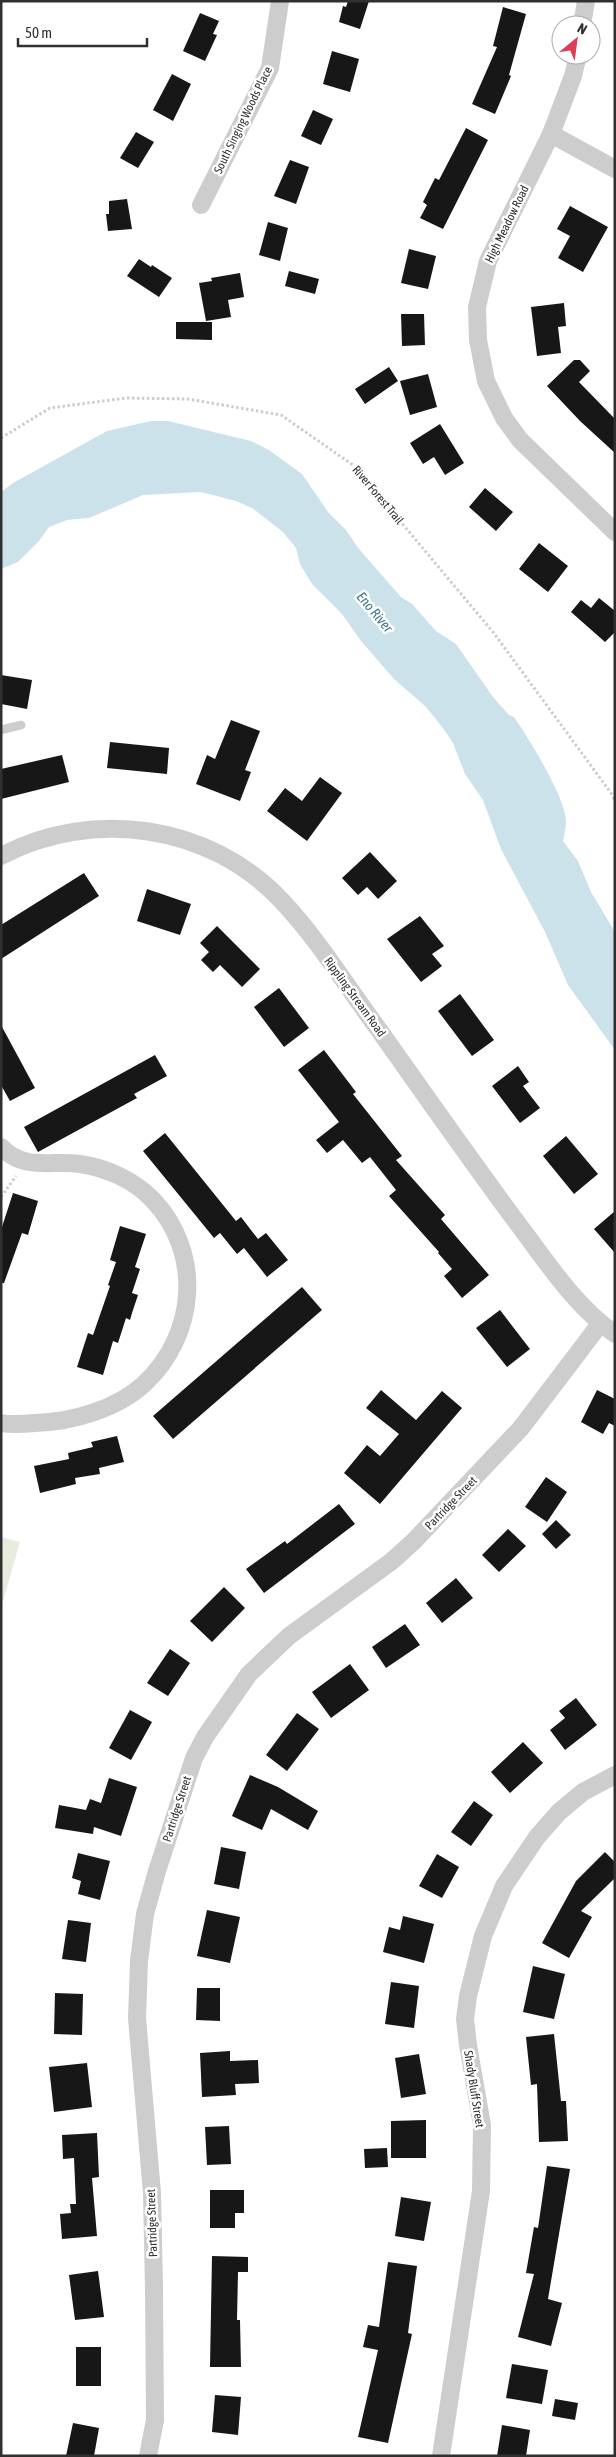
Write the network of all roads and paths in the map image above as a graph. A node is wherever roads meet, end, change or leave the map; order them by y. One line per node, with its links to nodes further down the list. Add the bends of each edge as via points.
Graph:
1 (280, 1): 7 (street, South Singing Woods Place, via 270,68)
2 (586, 1): 3 (street)
3 (584, 15)
4 (576, 65): 5 (street, High Meadow Road)
5 (551, 134): 6 (street); 9 (street, High Meadow Road, via 488,261 477,307 478,340 486,381 504,418 520,440)
6 (615, 169)
7 (201, 205)
8 (1, 438): 12 (path, River Forest Trail, via 50,408 126,398 188,399 281,415 353,465 493,632)
9 (615, 532)
10 (21, 725): 11 (lane)
11 (1, 730)
12 (615, 801)
13 (1, 856): 17 (street, Rippling Stream Road, via 21,845 64,833 90,829 138,829 201,844 262,881 306,931 525,1234 579,1303)
14 (1, 1147): 15 (street, via 10,1156)
15 (24, 1162): 16 (path); 19 (street, via 94,1167 135,1184 153,1200 178,1238 187,1272 188,1292 186,1313 172,1349 144,1384 128,1396 67,1420)
16 (1, 1197)
17 (600, 1324): 18 (street, Rippling Stream Road); 21 (street, Partridge Street, via 521,1428 414,1541 392,1561 289,1636 249,1674 194,1758 145,1914 138,1961 137,2018 152,2193 154,2288 155,2420)
18 (615, 1334)
19 (1, 1423)
20 (615, 1775): 22 (street, Shady Bluff Street, via 583,1792 537,1837 504,1886 483,1936 468,1996 466,2019 482,2125 481,2191)
21 (148, 2456)
22 (440, 2456)

